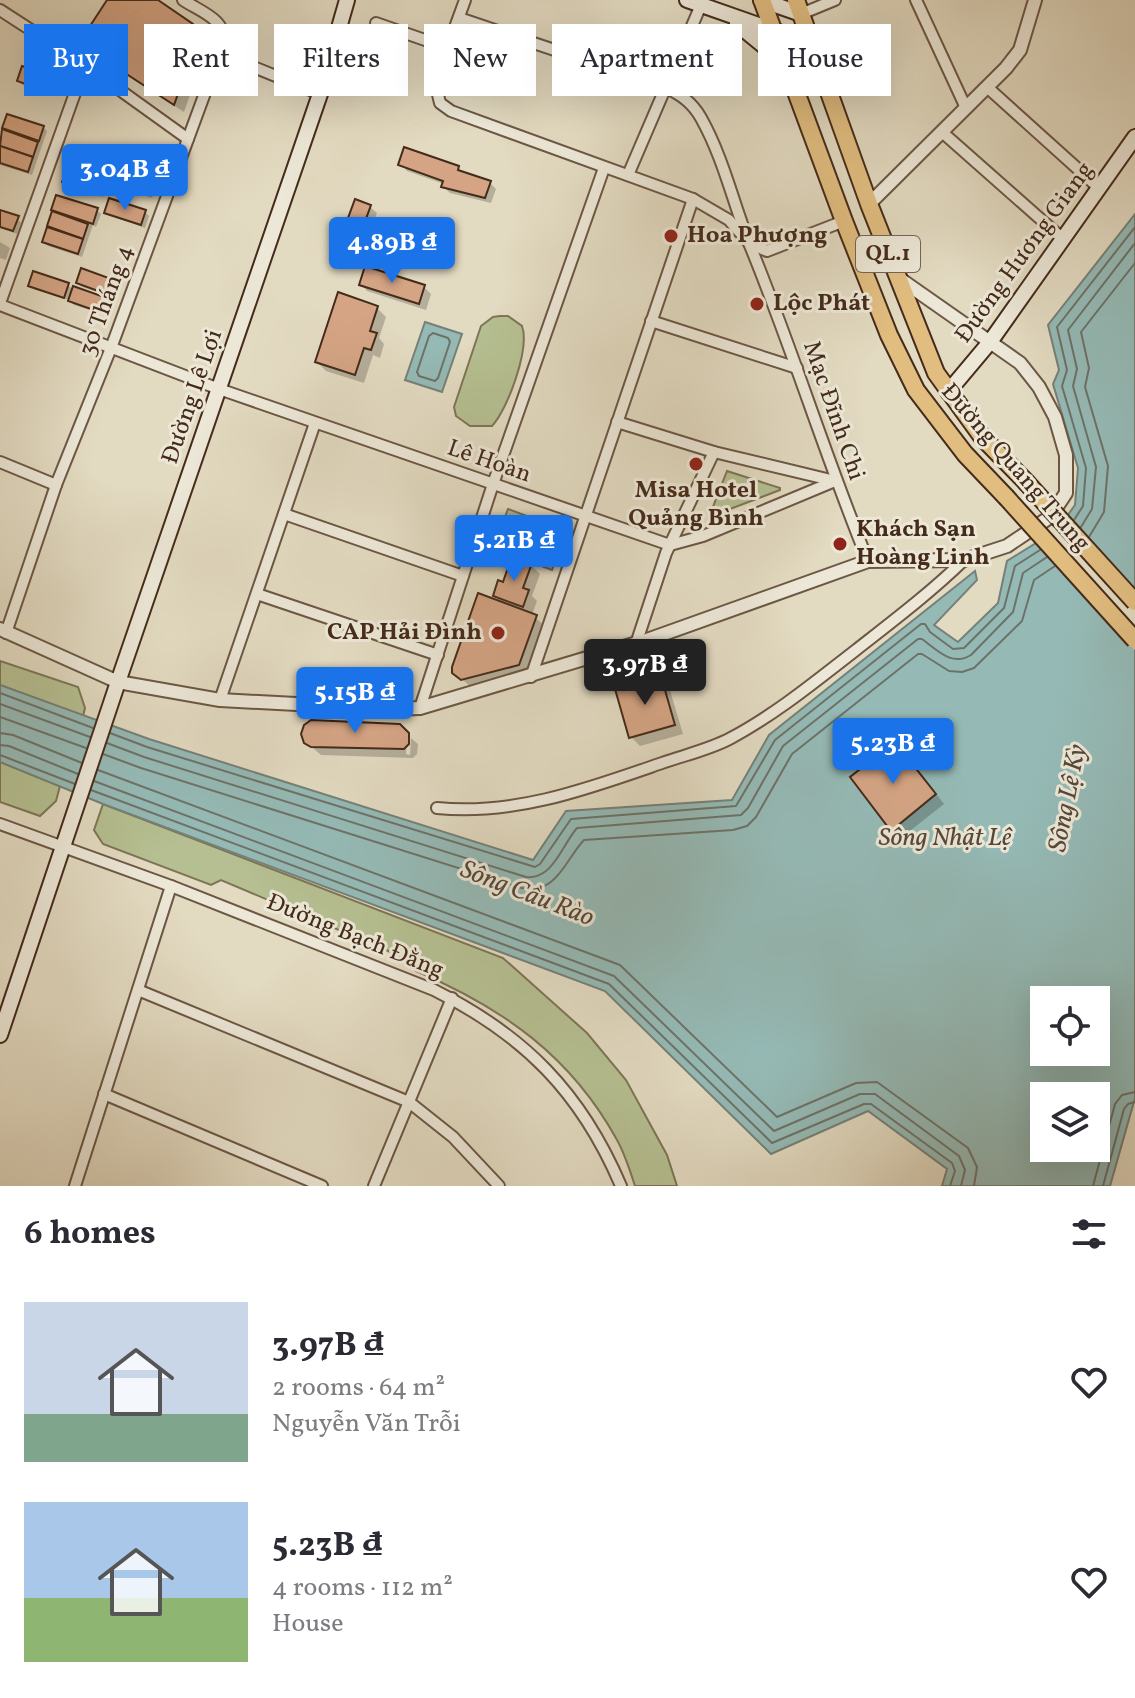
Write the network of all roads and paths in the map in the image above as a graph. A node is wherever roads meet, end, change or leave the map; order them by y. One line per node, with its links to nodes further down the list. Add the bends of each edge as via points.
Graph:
1 (183, 0): 13 (street, 30 Tháng 4)
2 (347, 0): 14 (main road, Đường Lê Lợi)
3 (465, 0): 11 (street)
4 (762, 0): 9 (main road); 17 (main road, Đường Quang Trung / QL.1)
5 (835, 0): 9 (street)
6 (916, 0): 33 (street)
7 (1035, 0): 23 (street, via 1020,50)
8 (699, 4): 16 (street); 18 (main road); 21 (main road)
9 (798, 7)
10 (0, 10): 19 (street)
11 (459, 18): 15 (street); 22 (street, Mạc Đĩnh Chi)
12 (376, 23): 20 (street)
13 (220, 24)
14 (340, 24)
15 (457, 24)
16 (691, 24)
17 (771, 24)
18 (758, 25)
19 (24, 26)
20 (424, 40)
21 (758, 40)
22 (552, 49)
23 (987, 87): 33 (street); 39 (street)
24 (74, 96): 46 (street)
25 (128, 96): 36 (street)
26 (204, 96): 36 (street, 30 Tháng 4)
27 (319, 96): 51 (main road, Đường Lê Lợi)
28 (438, 96): 37 (street, via 451,111)
29 (661, 96): 38 (street)
30 (682, 96): 44 (street, Mạc Đĩnh Chi, via 701,118 716,150)
31 (797, 96): 42 (main road, Đường Quang Trung / QL.1)
32 (829, 96): 41 (main road, Đường Quang Trung / QL.1)
33 (966, 108): 34 (street)
34 (942, 132): 41 (street); 43 (street)
35 (1135, 137): 39 (main road, Đường Hương Giang)
36 (188, 139): 49 (street, 30 Tháng 4)
37 (604, 168): 38 (street); 58 (street)
38 (628, 175): 40 (street)
39 (1099, 188): 43 (main road, Đường Hương Giang)
40 (693, 199): 44 (street, via 729,220); 47 (street)
41 (869, 204): 42 (main road); 45 (main road, Đường Quang Trung / QL.1)
42 (844, 221): 44 (street, via 767,251); 69 (main road, Đường Quang Trung / QL.1, bridge, via 916,390 965,454)
43 (1063, 239): 48 (main road, Đường Hương Giang)
44 (749, 243): 50 (street, Mạc Đĩnh Chi)
45 (897, 277): 48 (street); 52 (main road, Đường Quang Trung / QL.1, via 924,348)
46 (0, 304): 49 (street, Lê Hoàn)
47 (651, 321): 50 (street); 53 (street)
48 (990, 342): 52 (main road, Đường Hương Giang); 63 (street, via 1020,363 1055,417 1066,455 1066,493 1050,517 1023,537)
49 (111, 348): 51 (street, Lê Hoàn); 59 (street, 30 Tháng 4)
50 (797, 368): 57 (street, Mạc Đĩnh Chi)
51 (219, 389): 54 (street, Lê Hoàn); 73 (main road, Đường Lê Lợi)
52 (948, 392): 67 (main road, Đường Quang Trung / QL.1, bridge, via 983,438)
53 (617, 422): 55 (street); 61 (street)
54 (315, 423): 58 (street, Lê Hoàn); 60 (street)
55 (714, 452): 57 (street); 62 (street)
56 (0, 462): 59 (street)
57 (835, 481): 62 (street); 64 (street, Mạc Đĩnh Chi)
58 (493, 484): 61 (street, Lê Hoàn); 65 (street)
59 (56, 485): 68 (street, 30 Tháng 4)
60 (284, 514): 65 (street); 66 (street)
61 (585, 516): 62 (street, Lê Hoàn); 72 (street)
62 (670, 545): 70 (street)
63 (964, 560): 64 (street); 76 (street, via 824,675 727,740 528,803 466,811)
64 (868, 561): 70 (street)
65 (463, 576): 71 (street)
66 (257, 594): 71 (street); 74 (street)
67 (1135, 602)
68 (3, 631): 73 (street)
69 (1135, 640)
70 (636, 644): 72 (street)
71 (438, 655): 75 (street)
72 (531, 677): 75 (street)
73 (118, 682): 74 (street); 78 (main road, Đường Lê Lợi)
74 (220, 700): 75 (street)
75 (420, 708)
76 (437, 808)
77 (0, 824): 78 (street, Đường Bạch Đằng)
78 (62, 847): 79 (street, Đường Bạch Đằng); 82 (main road, Đường Lê Lợi)
79 (171, 886): 80 (street); 81 (street, Đường Bạch Đằng)
80 (138, 990): 83 (street); 84 (street)
81 (452, 998): 84 (street); 89 (street, Đường Bạch Đằng, via 521,1043 564,1086 611,1160)
82 (0, 1035)
83 (104, 1094): 85 (street); 86 (street)
84 (409, 1102): 87 (street); 88 (street, via 453,1137)
85 (75, 1186)
86 (322, 1186)
87 (374, 1186)
88 (499, 1186)
89 (621, 1186)

